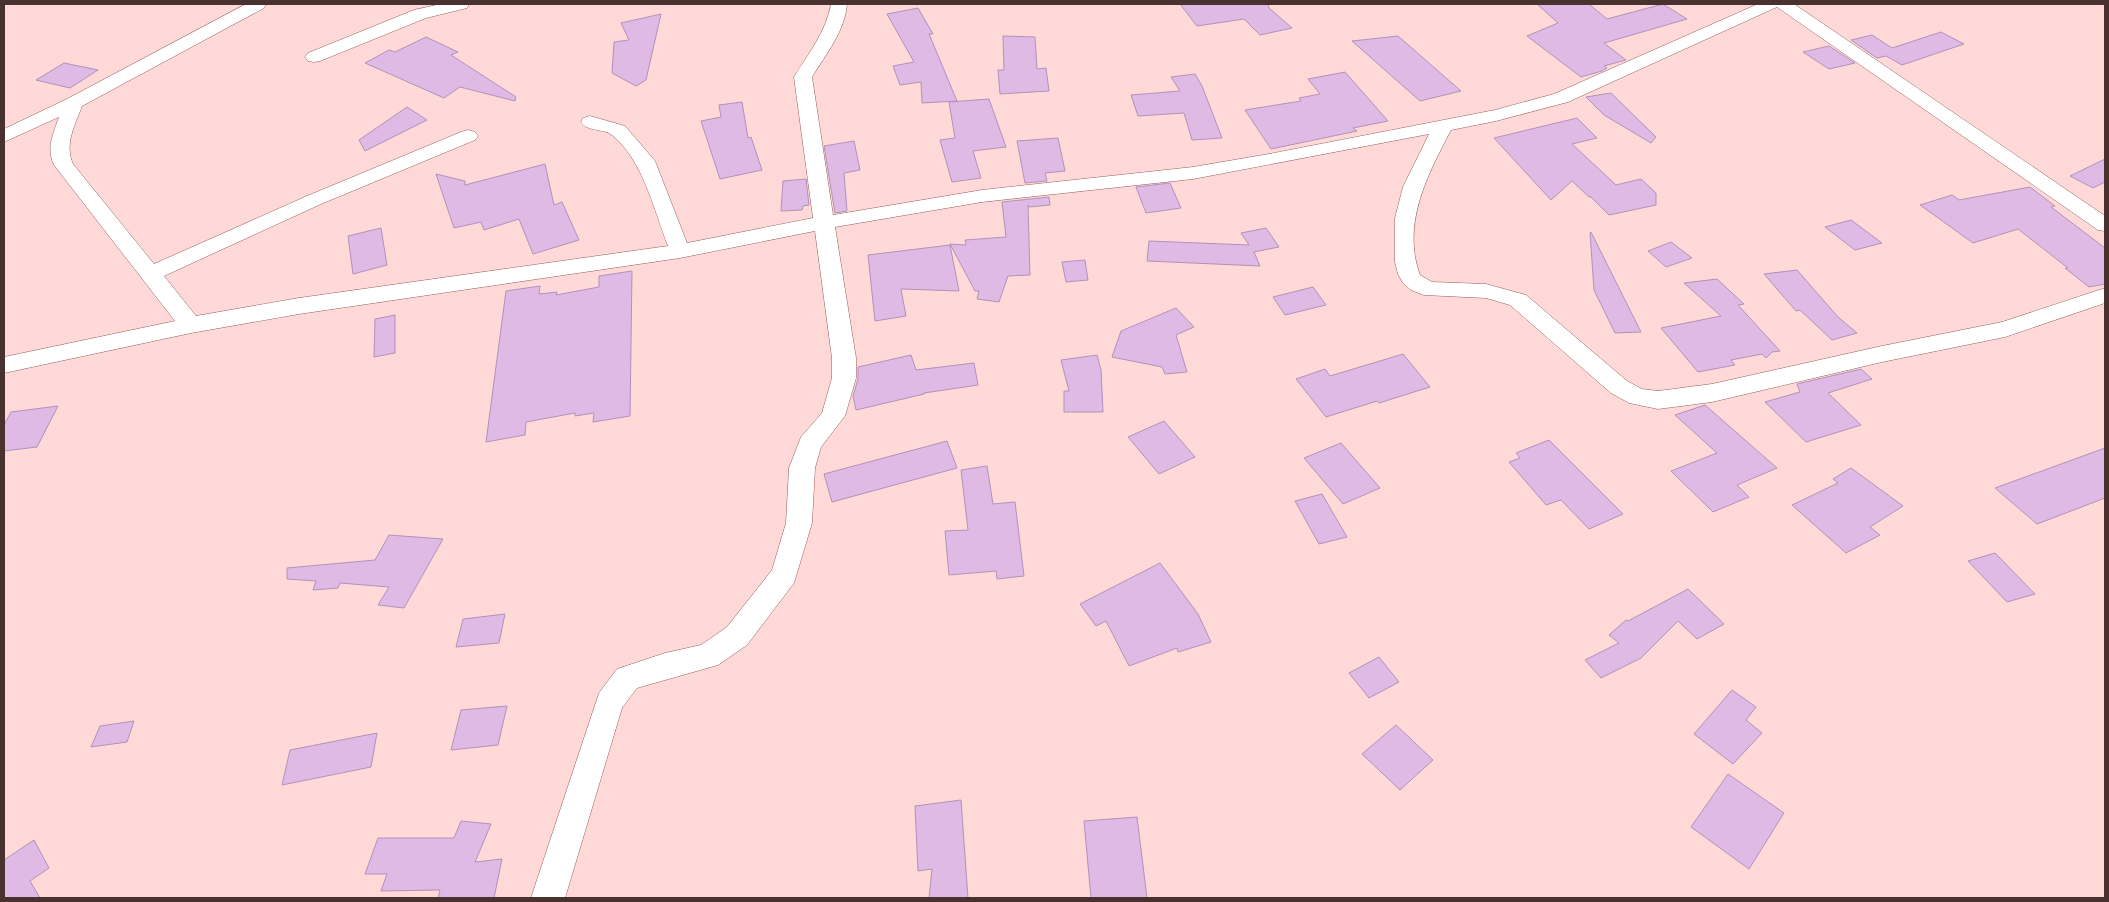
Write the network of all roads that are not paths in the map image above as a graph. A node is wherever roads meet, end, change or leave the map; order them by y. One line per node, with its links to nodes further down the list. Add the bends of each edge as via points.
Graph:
1 (258, 4): 7 (street)
2 (461, 4): 6 (street, via 420,14)
3 (839, 4): 12 (street, via 830,34 803,77)
4 (1771, 4): 9 (street, via 1561,98)
5 (1784, 4): 13 (street)
6 (314, 57)
7 (74, 102): 10 (street); 15 (street, via 58,154)
8 (590, 122): 14 (street, via 618,130 648,165)
9 (1443, 126): 12 (street, via 1193,173 982,196); 16 (street, via 1411,189 1403,231 1407,274 1417,285 1432,289 1505,293 1518,300 1618,387 1637,397 1658,400 1712,393 2005,329)
10 (4, 136)
11 (468, 136): 15 (street, via 314,200)
12 (823, 223): 14 (street); 19 (street, via 844,358 844,378 833,416 810,444 802,468 799,523 784,575 737,636 708,656 627,678 609,702)
13 (2105, 224)
14 (680, 251): 17 (street, via 299,306)
15 (151, 274): 17 (street)
16 (2105, 295)
17 (191, 325): 18 (street)
18 (4, 365)
19 (548, 898)

